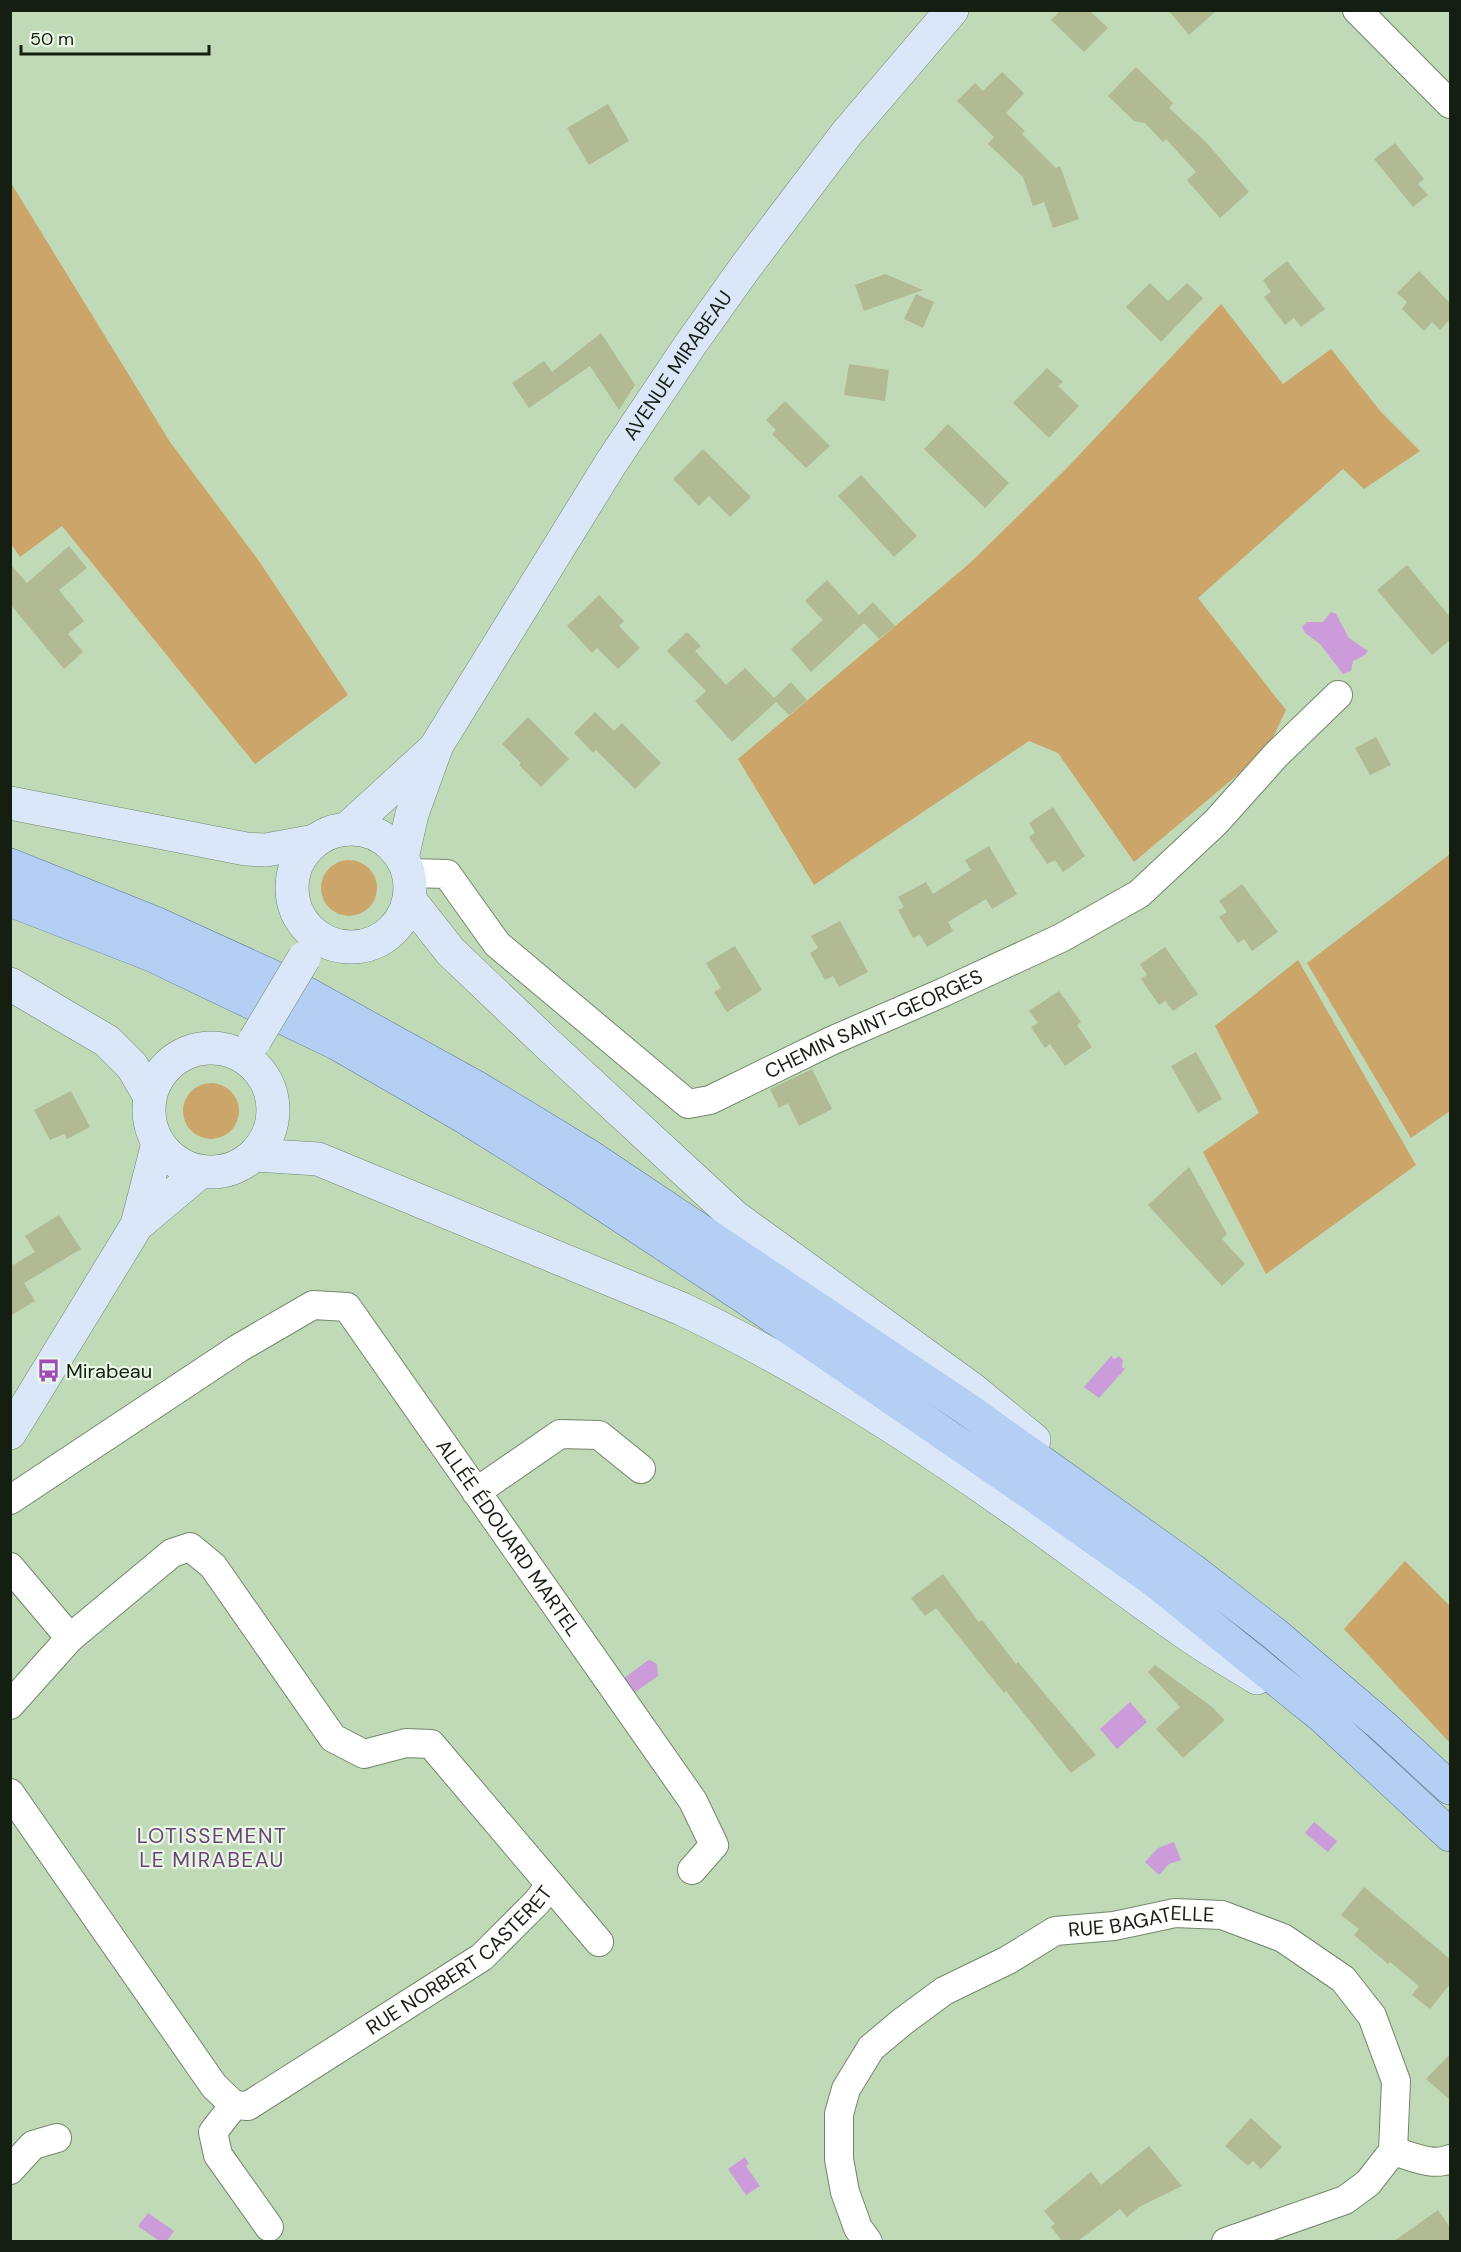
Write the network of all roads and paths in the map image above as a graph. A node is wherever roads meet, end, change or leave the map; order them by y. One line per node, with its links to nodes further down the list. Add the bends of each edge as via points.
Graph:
1 (952, 10): 5 (main road, AVENUE MIRABEAU, via 848,133 690,345 611,463)
2 (1357, 10): 3 (street)
3 (1450, 104)
4 (1338, 695): 10 (street, CHEMIN SAINT-GEORGES, via 1276,755 1216,822 1140,894 1061,938 710,1100 688,1104 497,944 447,874)
5 (437, 745): 7 (main road); 10 (main road, via 412,814)
6 (10, 803): 8 (main road, via 246,849 266,850)
7 (347, 829): 8 (main road, via 330,832); 10 (main road, via 369,831 388,841)
8 (315, 841): 12 (main road, via 302,854 291,889)
9 (10, 865): 25 (main road, via 155,923 291,985 479,1089 586,1154 968,1409)
10 (407, 877): 12 (main road, via 404,915 381,940 365,947); 25 (main road, via 451,952 735,1217 972,1389)
11 (10, 900): 28 (main road, via 152,955 336,1043 570,1182 746,1298 1155,1581)
12 (310, 948): 14 (main road, bridge)
13 (10, 984): 15 (main road, via 107,1041 132,1066)
14 (250, 1049): 15 (main road, via 212,1047 179,1056 165,1067); 17 (main road, via 273,1103 273,1122)
15 (150, 1097): 16 (main road, via 148,1113)
16 (158, 1143): 18 (main road, via 169,1157); 19 (main road)
17 (255, 1155): 18 (main road, via 230,1169); 28 (main road, via 318,1159 739,1336 876,1416 1014,1509 1197,1641)
18 (200, 1172): 19 (main road)
19 (137, 1225): 20 (main road)
20 (10, 1433)
21 (641, 1469): 22 (street, via 599,1435 560,1434)
22 (476, 1492): 23 (street, ALLÉE ÉDOUARD MARTEL, via 347,1307 313,1305 239,1348); 32 (street, ALLÉE ÉDOUARD MARTEL, via 693,1801 714,1845)
23 (10, 1500)
24 (10, 1567): 26 (street)
25 (1191, 1569): 29 (main road, via 1385,1728)
26 (70, 1638): 27 (street, RUE NORBERT CASTERET); 33 (street, RUE NORBERT CASTERET, via 172,1553 190,1547 213,1566 333,1738 364,1754 406,1743 431,1744)
27 (10, 1706)
28 (1324, 1718): 31 (main road)
29 (1450, 1788)
30 (10, 1793): 35 (street, via 214,2086)
31 (1450, 1835)
32 (692, 1870)
33 (550, 1885): 34 (street); 35 (street, RUE NORBERT CASTERET, via 482,1957 248,2106)
34 (599, 1942)
35 (234, 2105): 40 (street, via 213,2132 218,2155)
36 (57, 2138): 39 (street, via 33,2145)
37 (1393, 2151): 38 (street, via 1442,2163); 41 (street, RUE BAGATELLE, via 1395,2081 1372,2016 1343,1979 1283,1938 1222,1914 1175,1913 1114,1926 1055,1931 1008,1960 944,1991 902,2022 871,2048 846,2088 839,2114 839,2159 845,2192); 42 (street, via 1368,2183 1346,2200)
38 (1450, 2160)
39 (10, 2170)
40 (269, 2227)
41 (867, 2241)
42 (1226, 2241)

